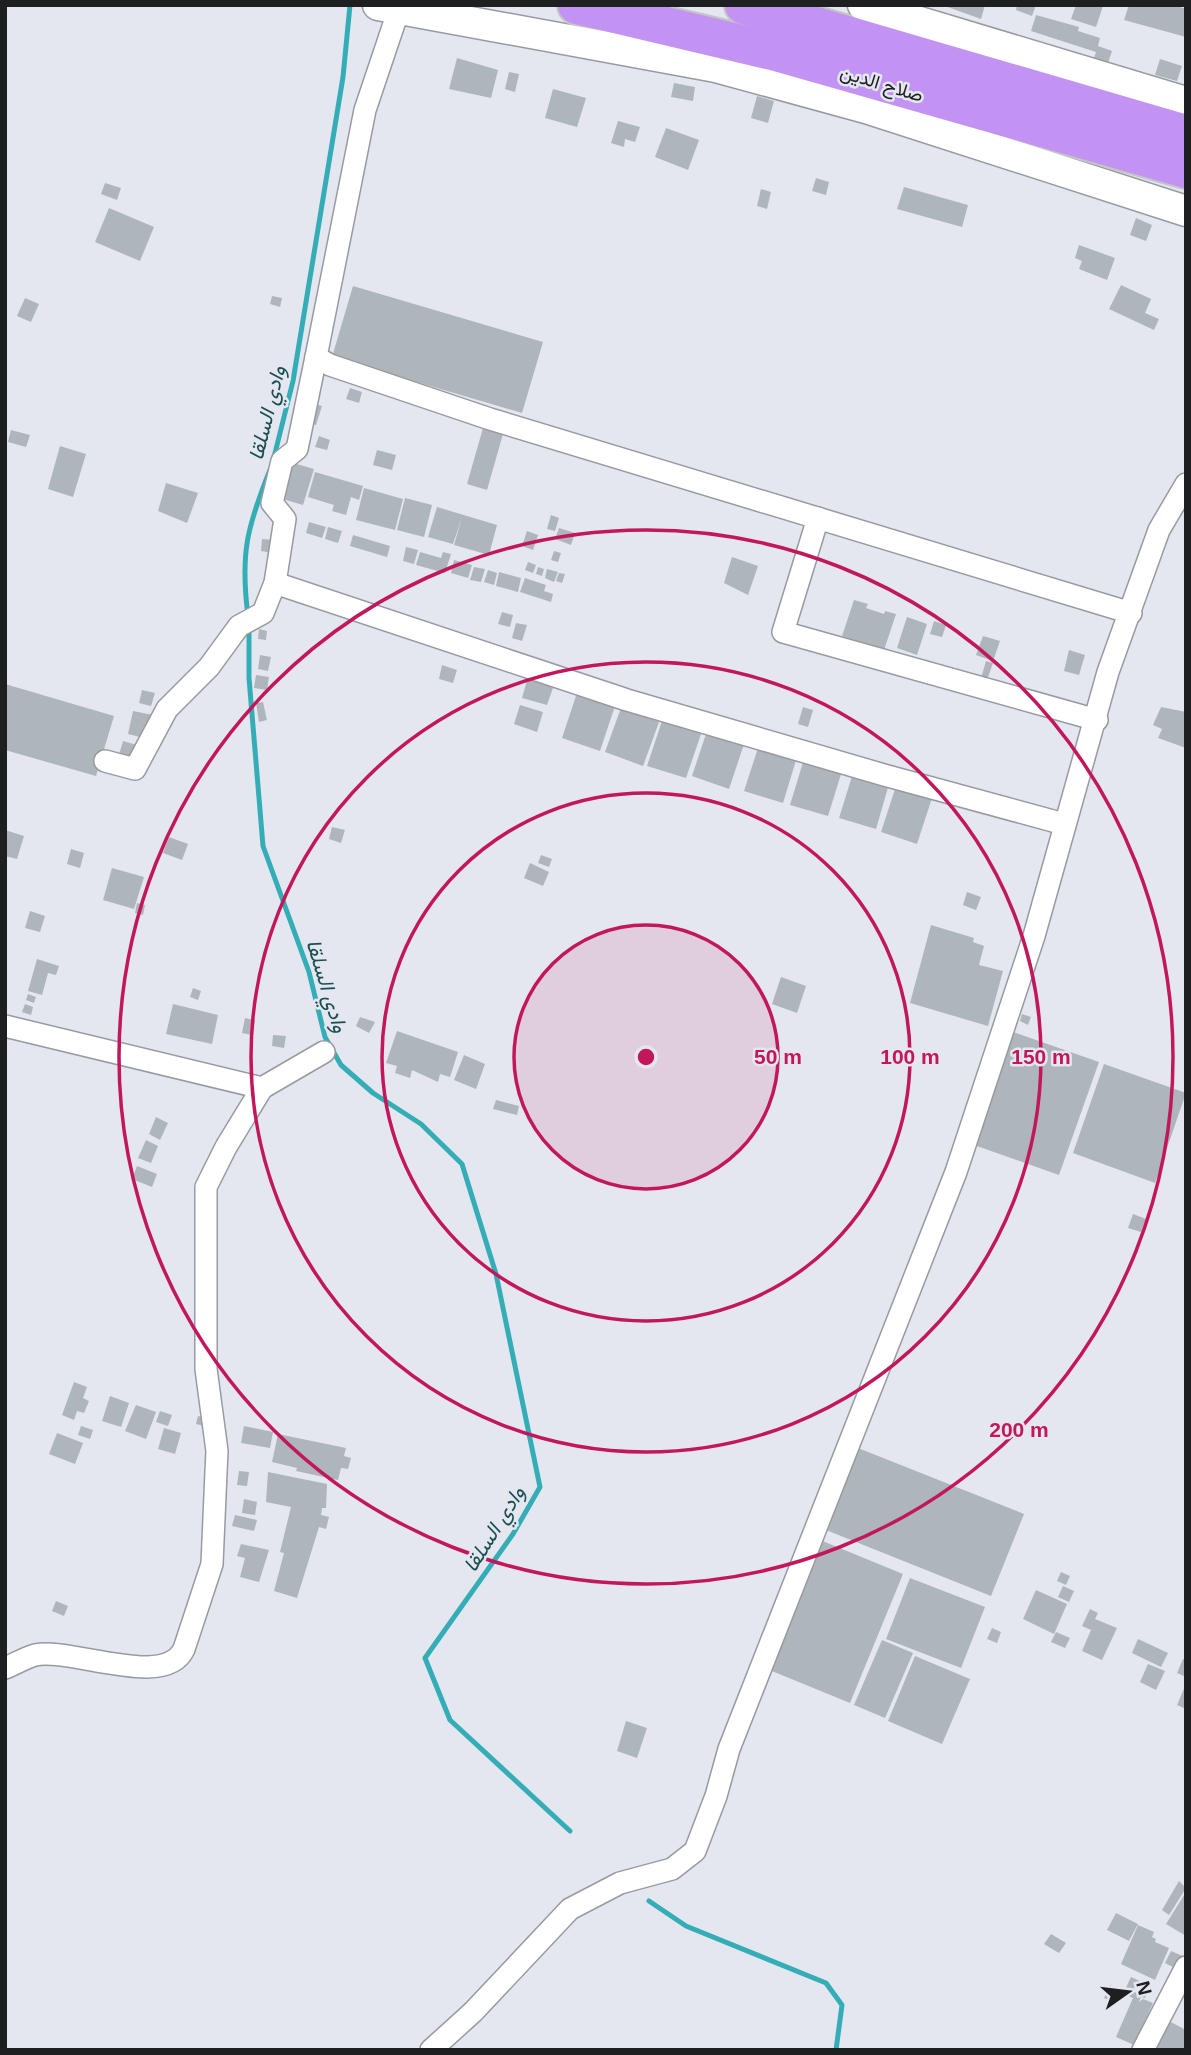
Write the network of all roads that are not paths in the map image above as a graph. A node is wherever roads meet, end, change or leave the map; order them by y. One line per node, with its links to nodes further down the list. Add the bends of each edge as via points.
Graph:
1 (576, 5): 5 (highway, صلاح الدين)
2 (744, 5): 7 (highway, صلاح الدين)
3 (863, 5): 6 (main road)
4 (388, 7): 9 (main road, via 716,67 866,108); 10 (street)
5 (620, 9): 8 (highway, صلاح الدين)
6 (1186, 102)
7 (1186, 134)
8 (1186, 169)
9 (1186, 211)
10 (316, 357): 12 (street, via 490,419); 13 (street, via 297,449 282,461 272,503 285,519)
11 (1186, 484): 14 (street, via 1159,530)
12 (818, 518): 14 (street); 15 (street, via 783,632)
13 (275, 583): 16 (street, via 263,613 239,626 209,667 167,709 135,769); 17 (street, via 627,700)
14 (1131, 613): 15 (street, via 1108,672)
15 (1097, 720): 17 (street)
16 (105, 761)
17 (1064, 824): 23 (street, via 1034,936 956,1172 729,1749 695,1851 672,1869 620,1883 570,1909)
18 (5, 1026): 20 (street)
19 (324, 1052): 20 (street)
20 (262, 1088): 21 (street, via 206,1187 206,1368 217,1461 212,1564 184,1649 168,1666 37,1655)
21 (5, 1668)
22 (1186, 1967): 24 (street)
23 (430, 2050)
24 (1143, 2050)

